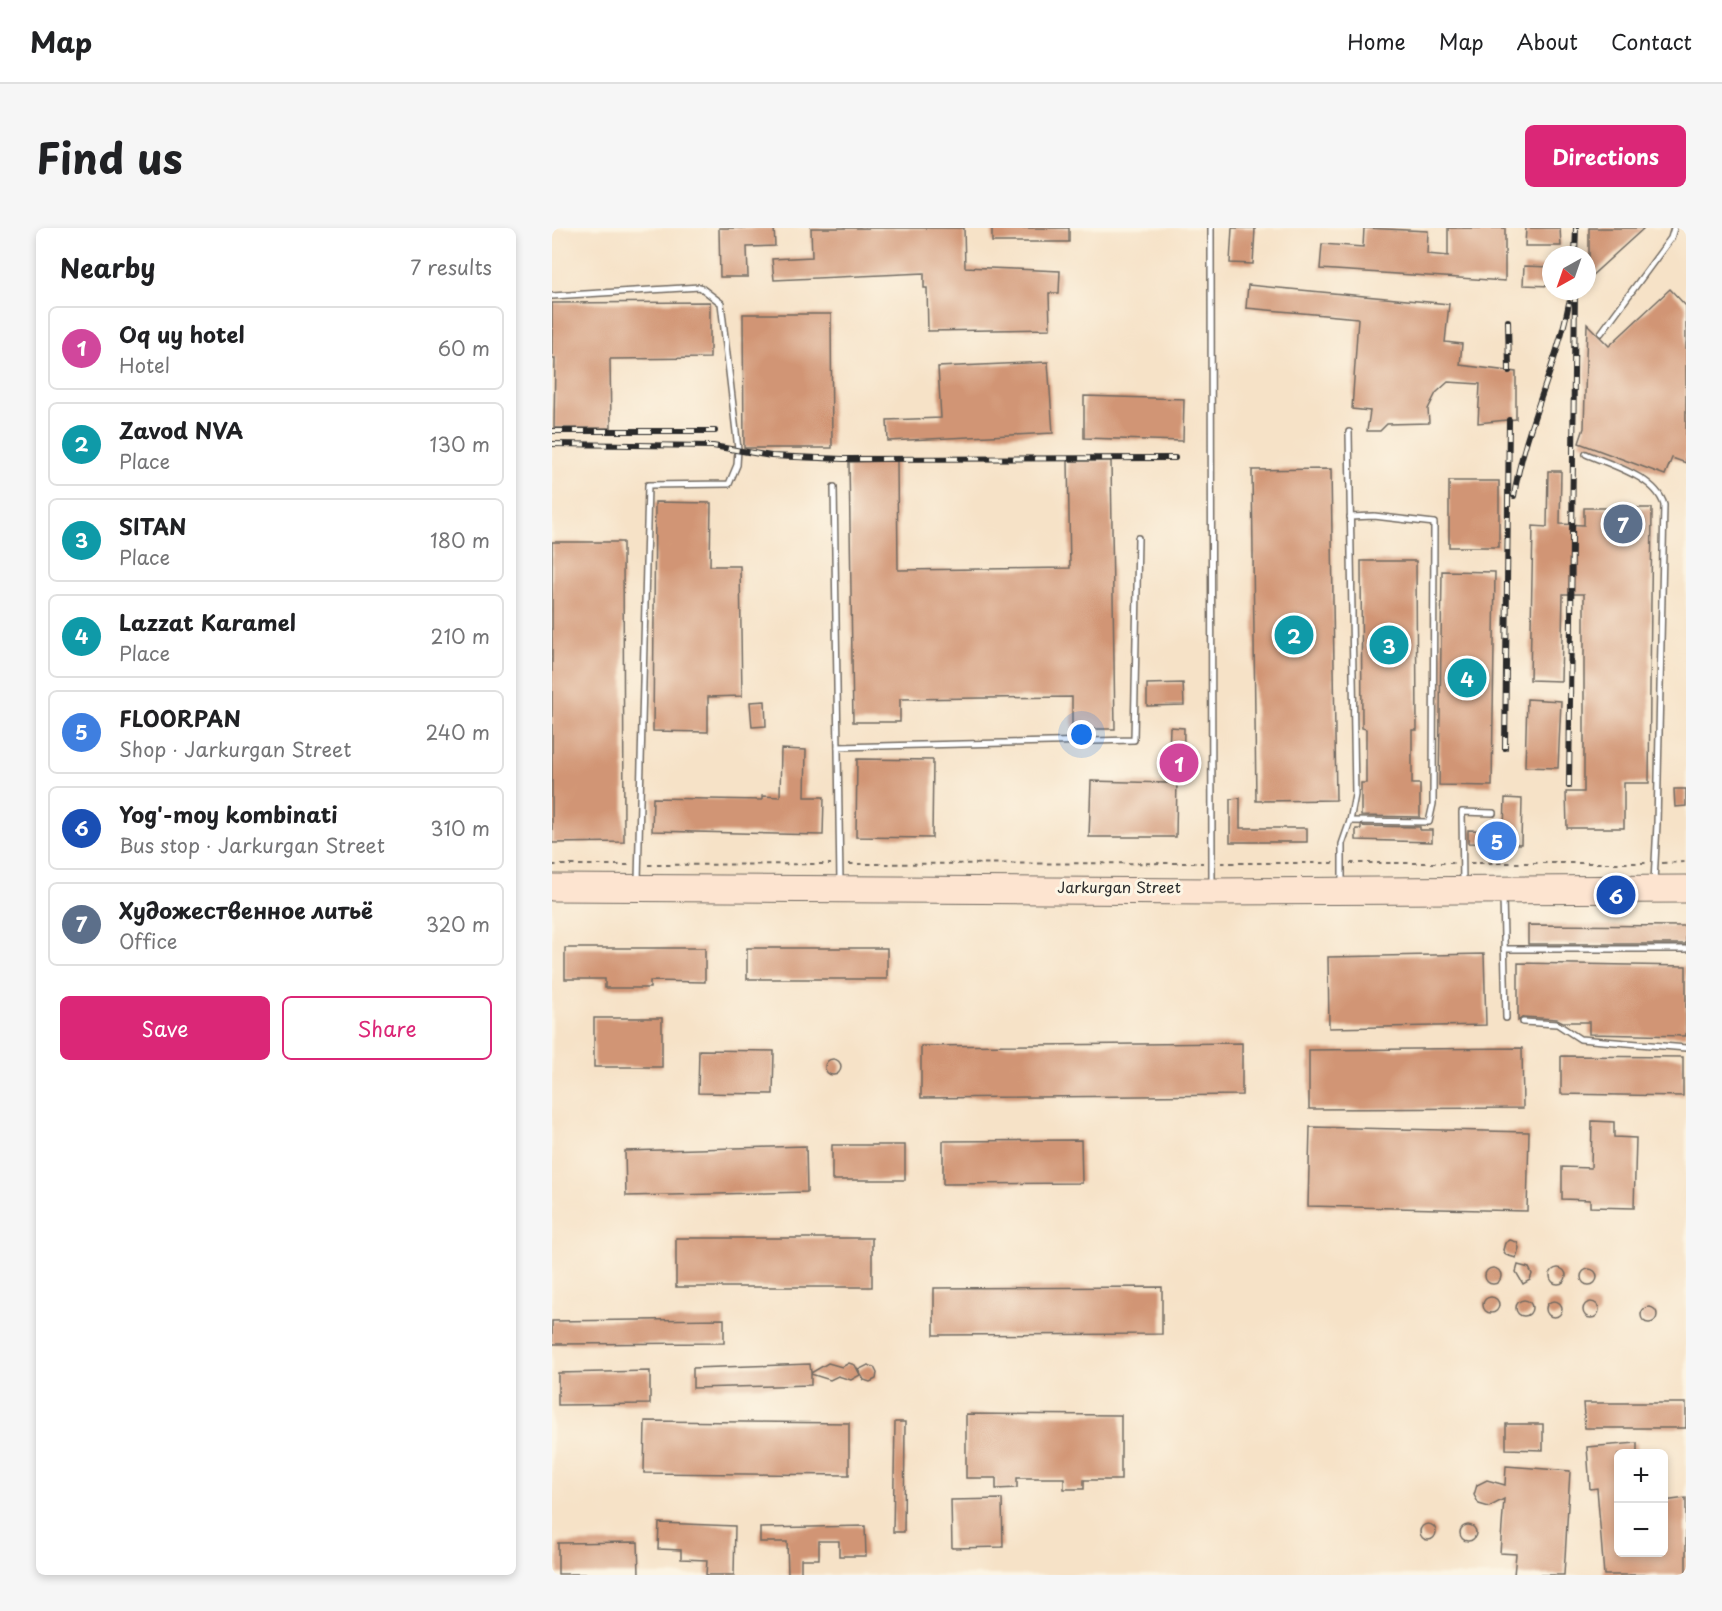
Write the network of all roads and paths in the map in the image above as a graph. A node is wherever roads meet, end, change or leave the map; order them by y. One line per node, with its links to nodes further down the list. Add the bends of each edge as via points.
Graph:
1 (1211, 228): 15 (lane)
2 (1674, 228): 4 (lane, via 1671,238)
3 (552, 296): 20 (lane, via 700,286 721,303 738,449 729,484 648,485)
4 (1601, 333)
5 (1349, 432): 8 (lane)
6 (1586, 454): 13 (lane, via 1648,482 1661,494 1664,505)
7 (834, 487): 10 (lane)
8 (1350, 517): 12 (lane, via 1355,795); 12 (lane, via 1434,522 1433,804 1429,822)
9 (1138, 538): 10 (lane, via 1134,740)
10 (838, 747): 18 (lane)
11 (1493, 813): 17 (lane, via 1462,812)
12 (1350, 821): 16 (lane, via 1342,843)
13 (1656, 862): 14 (path); 17 (path); 26 (lane)
14 (1686, 862)
15 (1213, 863): 16 (path); 18 (path); 28 (lane)
16 (1342, 863): 17 (path); 27 (lane)
17 (1463, 863): 25 (lane)
18 (840, 864): 20 (path); 24 (lane)
19 (552, 865): 20 (path)
20 (637, 865): 22 (lane)
21 (552, 882): 22 (main road, Jarkurgan Street)
22 (638, 883): 24 (main road, Jarkurgan Street)
23 (1686, 883): 26 (main road, Jarkurgan Street)
24 (840, 884): 28 (main road, Jarkurgan Street)
25 (1463, 884): 26 (main road, Jarkurgan Street); 27 (main road, Jarkurgan Street)
26 (1654, 884)
27 (1342, 885): 28 (main road, Jarkurgan Street)
28 (1212, 892): 29 (main road, Jarkurgan Street); 31 (main road, Jarkurgan Street)
29 (552, 893)
30 (1686, 894): 31 (main road, Jarkurgan Street)
31 (1503, 895): 32 (lane)
32 (1504, 949): 33 (lane); 34 (lane)
33 (1686, 949)
34 (1506, 1018)
35 (1523, 1022): 36 (lane, via 1557,1024 1580,1039)
36 (1686, 1048)

